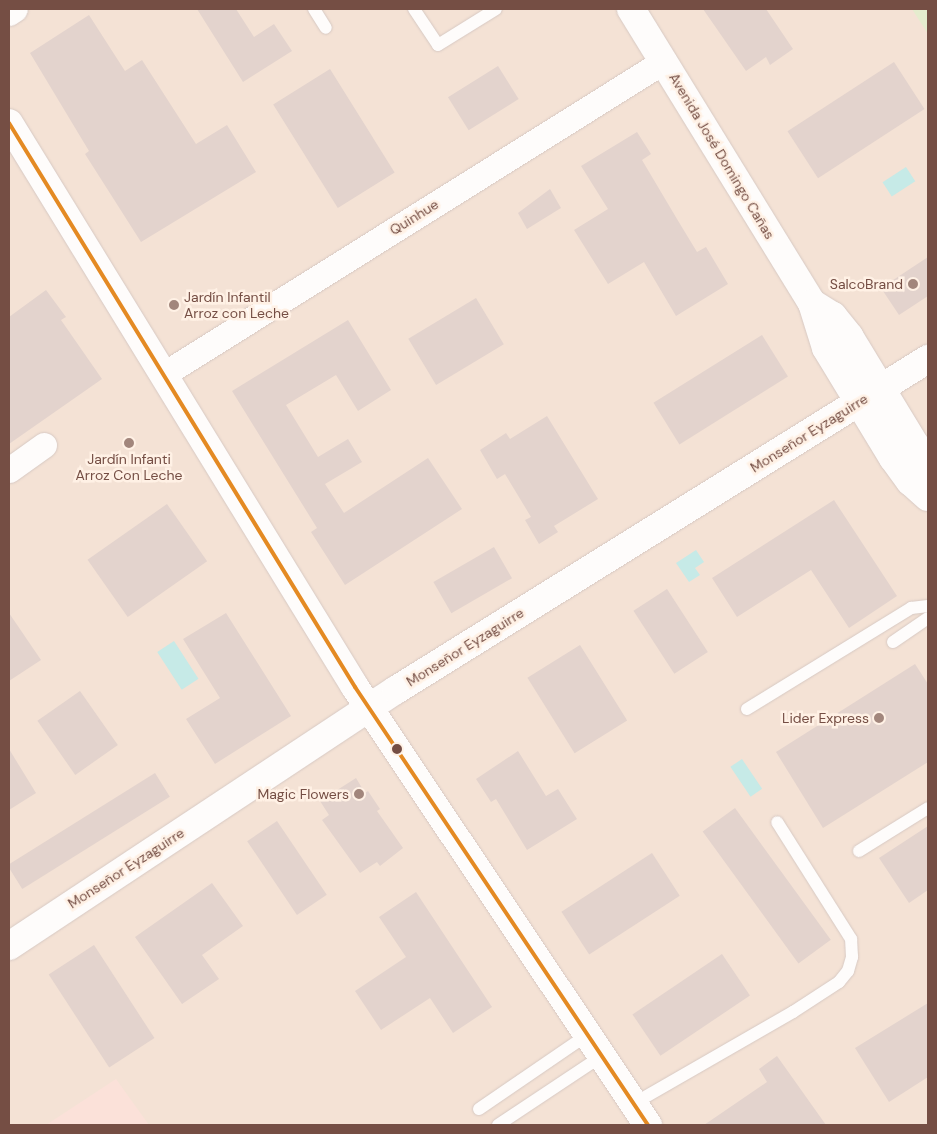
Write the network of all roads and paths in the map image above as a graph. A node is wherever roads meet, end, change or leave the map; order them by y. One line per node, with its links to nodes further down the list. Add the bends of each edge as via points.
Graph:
1 (15, 9): 6 (street)
2 (314, 9): 7 (lane)
3 (414, 9): 4 (lane, via 438,45)
4 (496, 9)
5 (631, 9): 8 (street, Avenida José Domingo Cañas)
6 (9, 13)
7 (326, 28)
8 (664, 61): 11 (street, Quinhue); 12 (street, Avenida José Domingo Cañas, via 812,303 826,348)
9 (9, 123): 11 (street)
10 (928, 359): 12 (street, Monseñor Eyzaguirre)
11 (164, 374): 20 (street)
12 (870, 395): 15 (street, Avenida José Domingo Cañas, via 916,446); 16 (street, Avenida José Domingo Cañas, via 901,470); 20 (street, Monseñor Eyzaguirre)
13 (44, 445): 14 (street)
14 (9, 470)
15 (928, 477)
16 (928, 497)
17 (928, 606): 21 (lane, via 911,608)
18 (928, 618): 19 (lane)
19 (893, 642)
20 (368, 708): 25 (street, Monseñor Eyzaguirre); 26 (street)
21 (746, 709)
22 (928, 808): 24 (lane)
23 (777, 822): 28 (lane, via 851,939 852,957 848,971 839,982)
24 (859, 851)
25 (9, 946)
26 (594, 1046): 27 (lane); 28 (street); 29 (lane)
27 (479, 1109)
28 (640, 1114)
29 (498, 1125)

